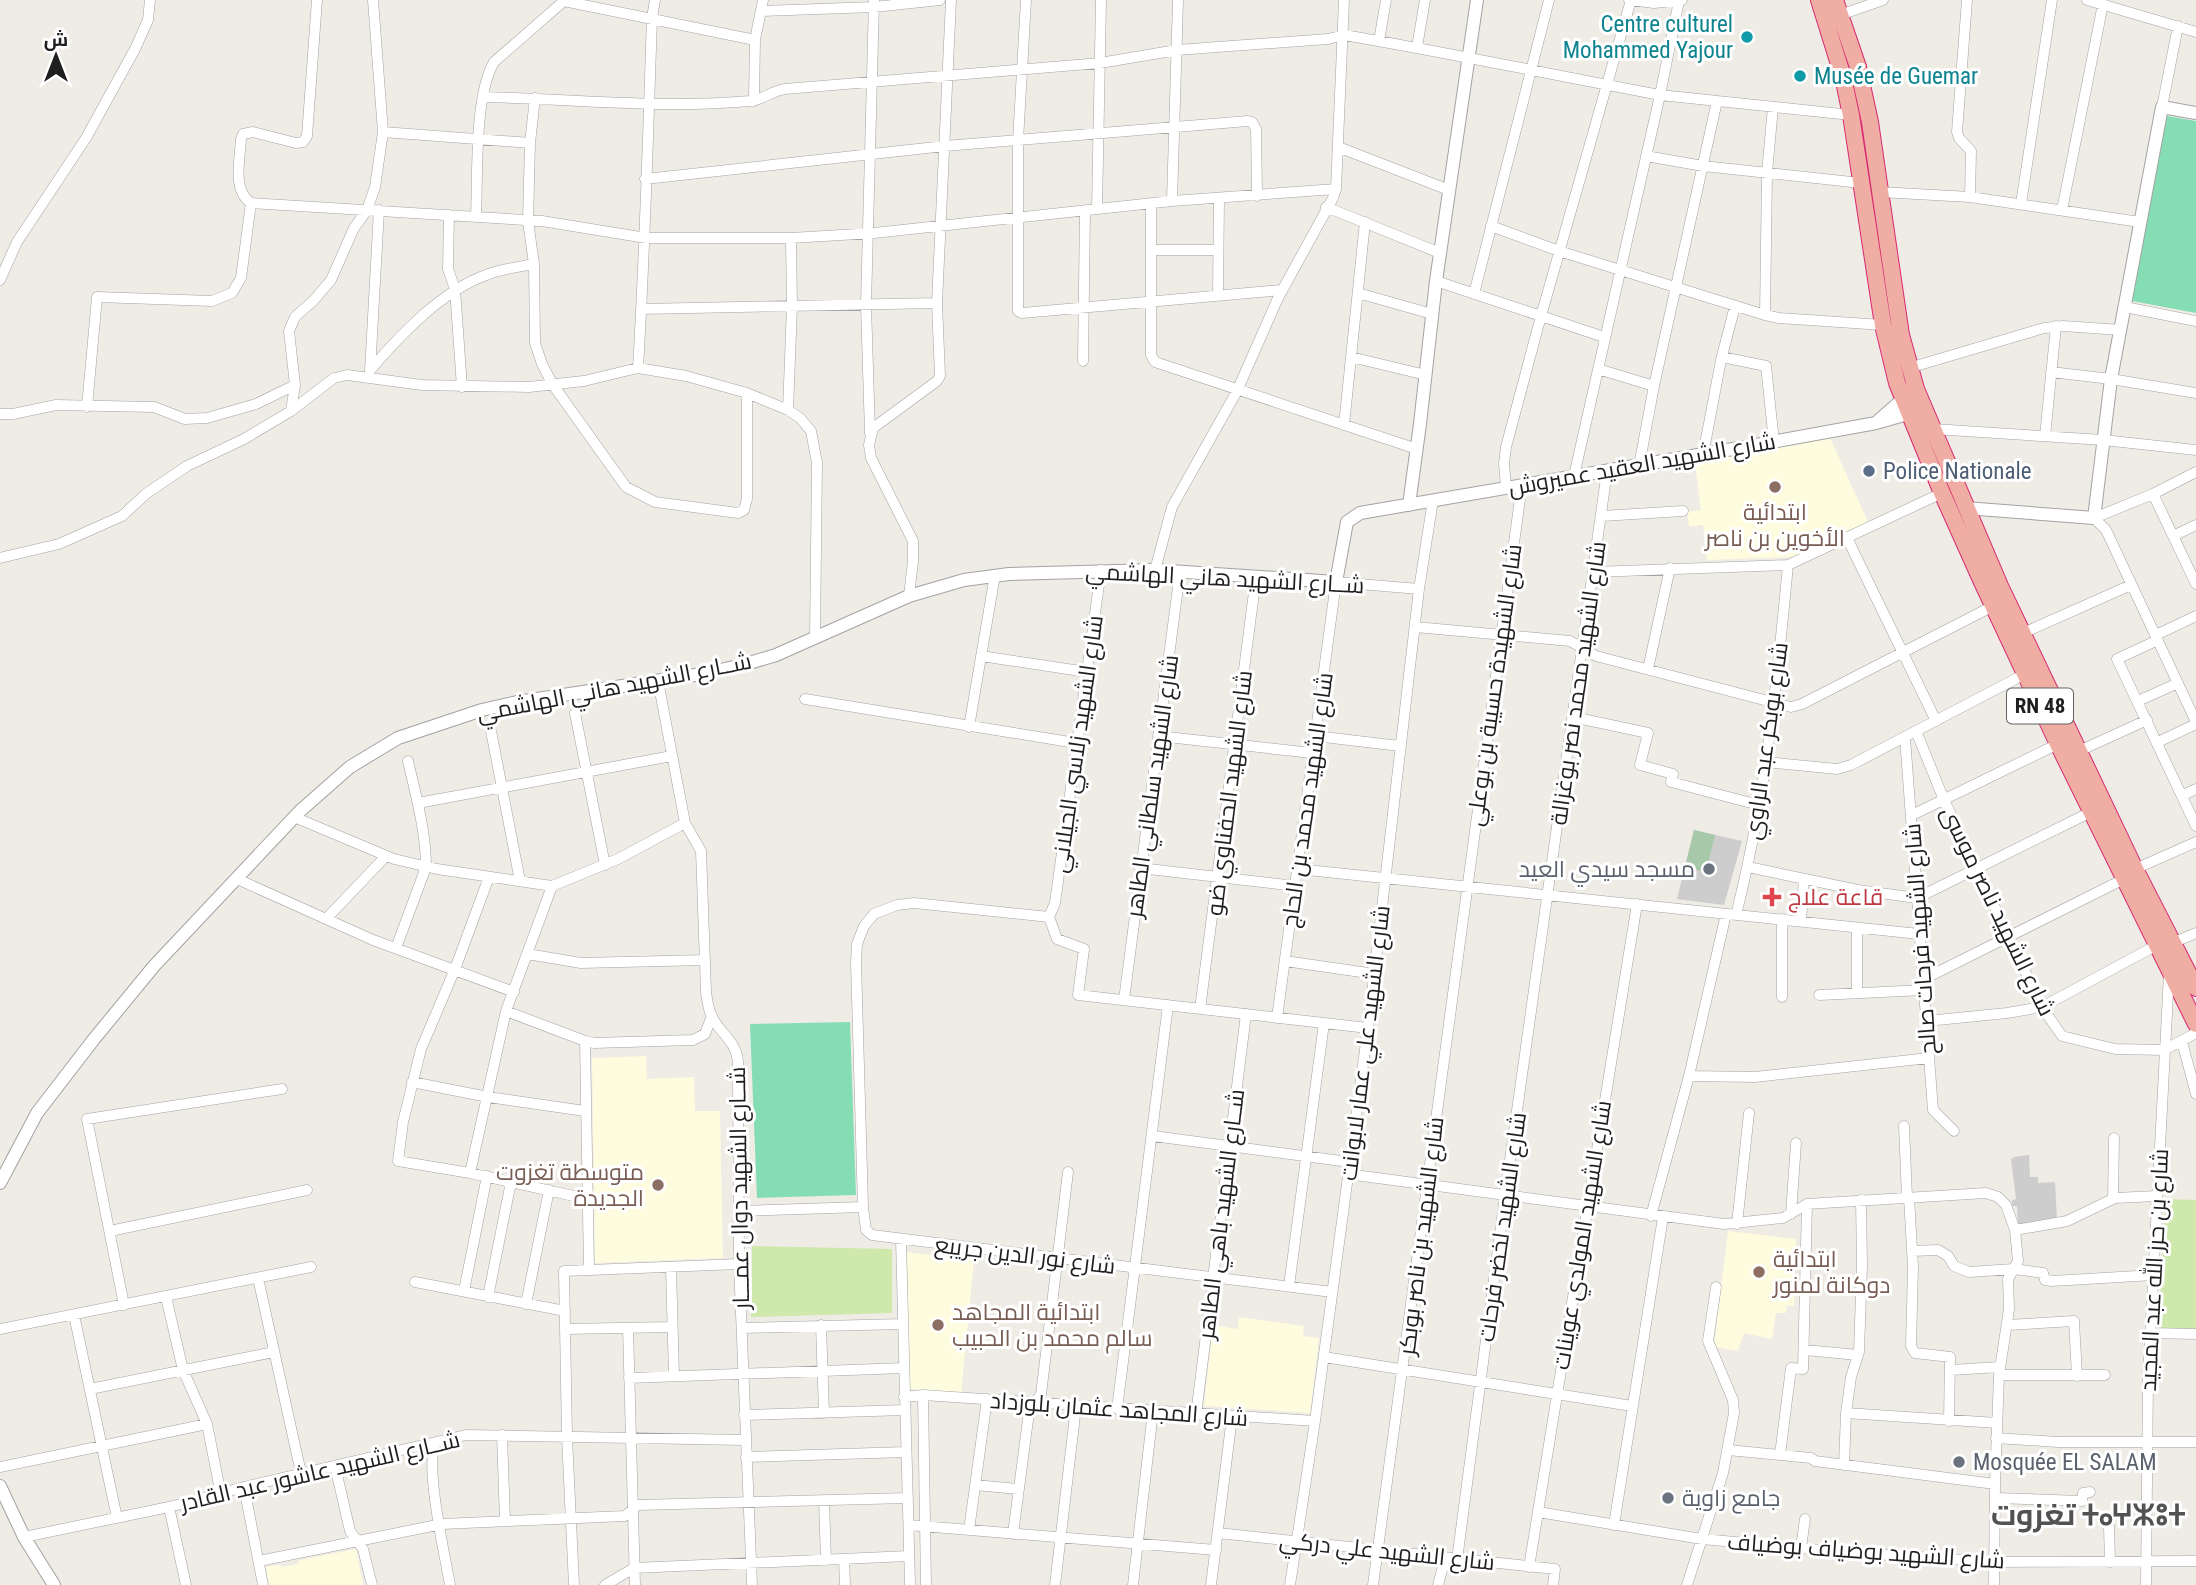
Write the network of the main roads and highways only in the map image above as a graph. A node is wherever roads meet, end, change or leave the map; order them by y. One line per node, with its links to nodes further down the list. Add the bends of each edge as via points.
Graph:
1 (1819, 0): 3 (highway, RN 48, via 1851,115 1891,363)
2 (1837, 7): 3 (highway, RN 48, via 1870,122 1909,368)
3 (1909, 393): 4 (highway, RN 48)
4 (1917, 411): 5 (highway, RN 48, via 1942,493); 5 (highway, RN 48, via 1933,429)
5 (2001, 603): 6 (highway, RN 48, via 2025,674 2058,744); 6 (highway, RN 48, via 2023,633 2079,751)
6 (2098, 808): 7 (highway, RN 48)
7 (2176, 966): 8 (highway, RN 48); 9 (highway, RN 48)
8 (2196, 989)
9 (2196, 1024)

